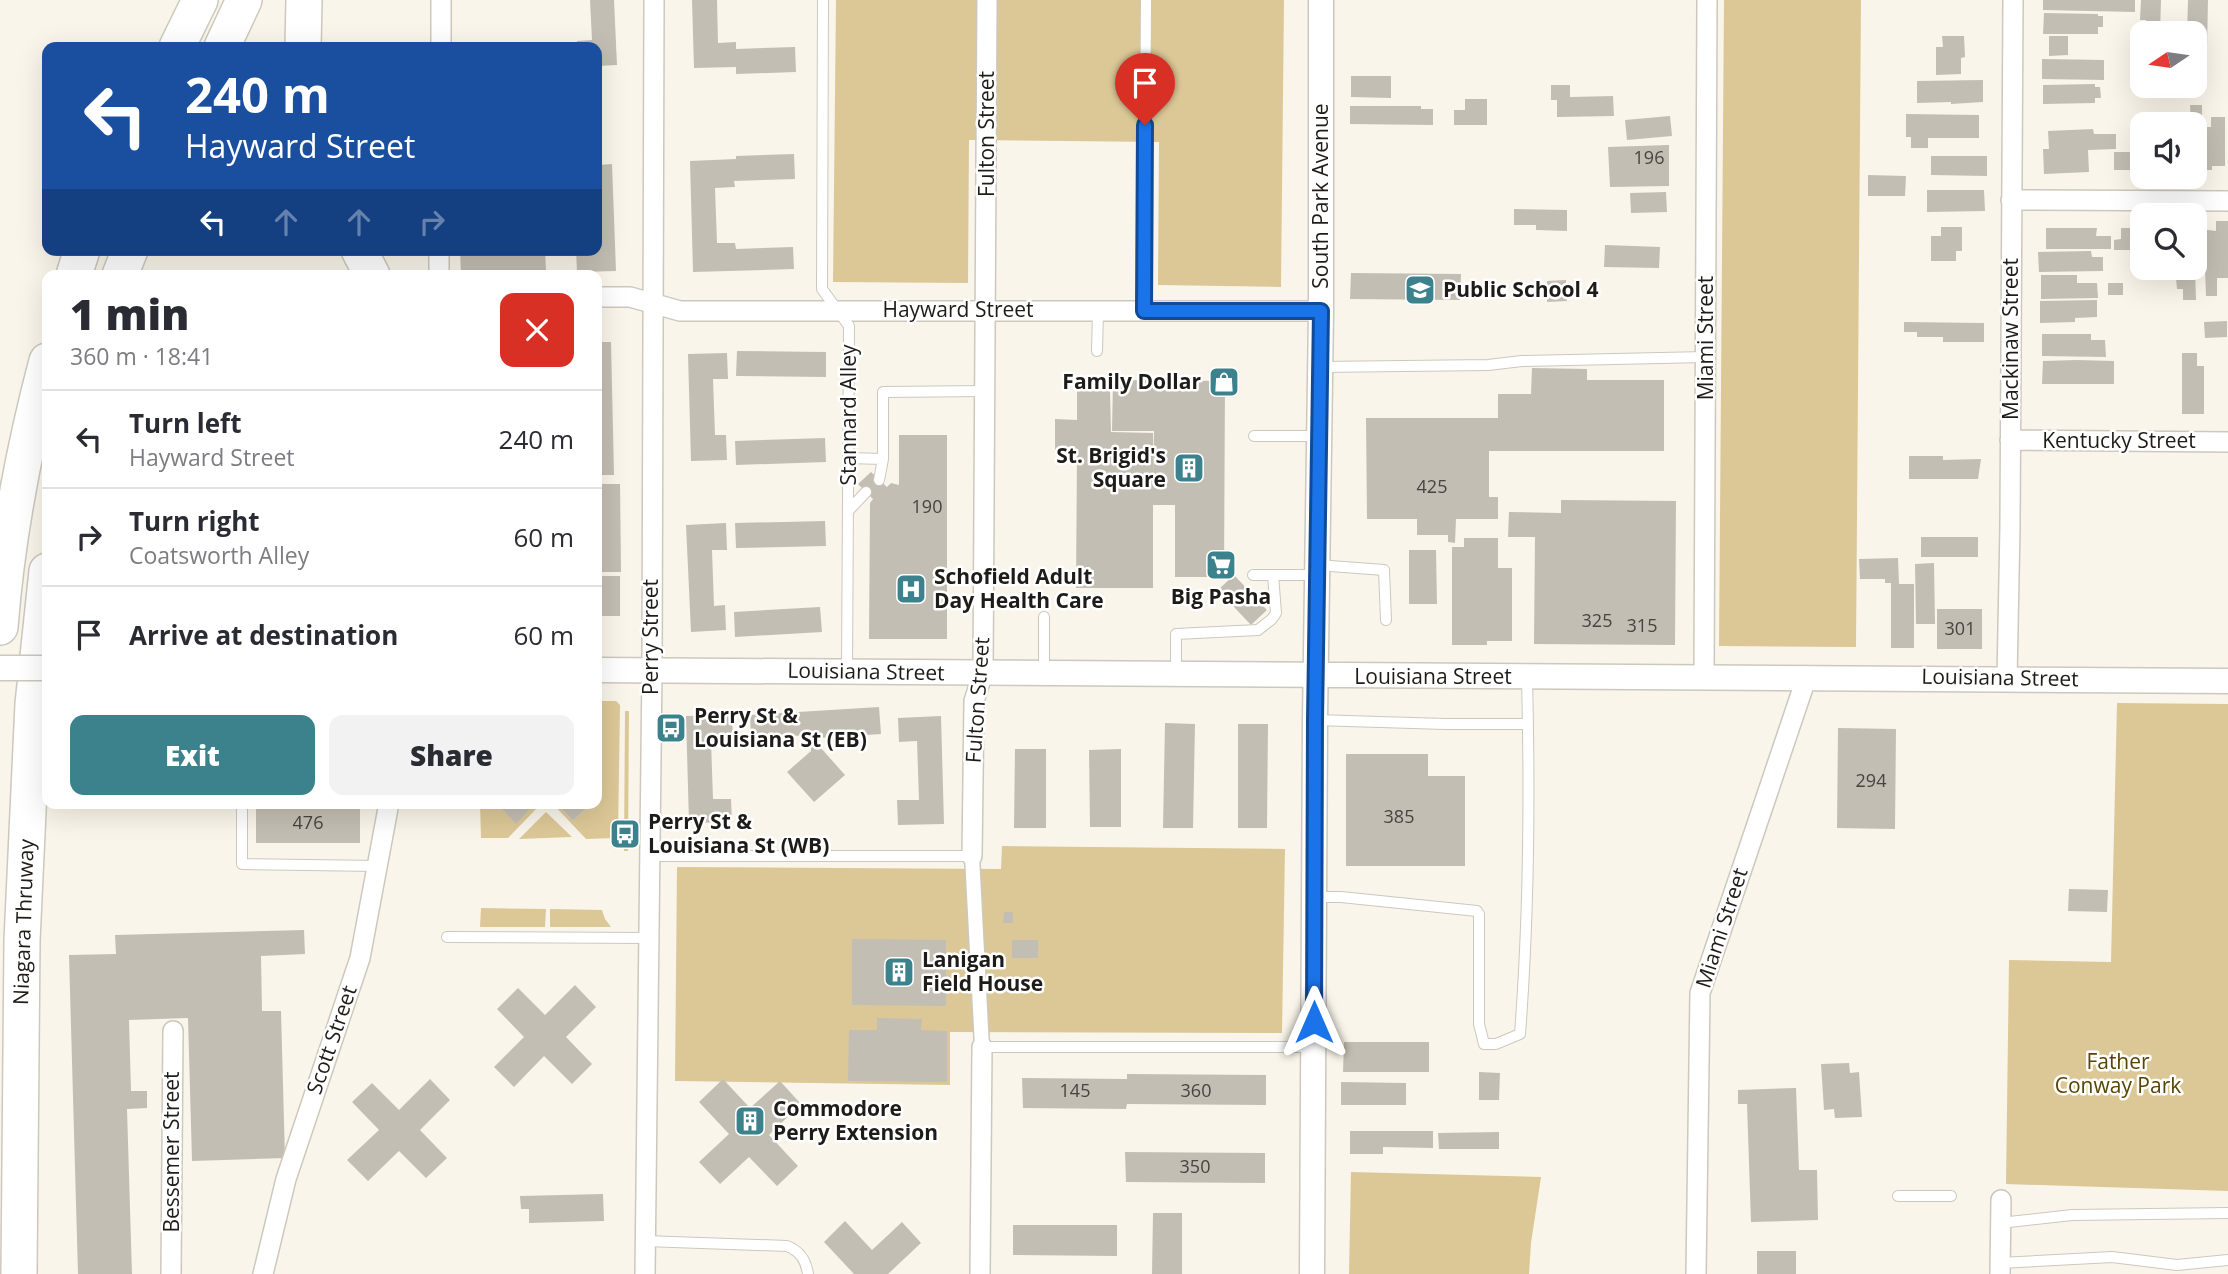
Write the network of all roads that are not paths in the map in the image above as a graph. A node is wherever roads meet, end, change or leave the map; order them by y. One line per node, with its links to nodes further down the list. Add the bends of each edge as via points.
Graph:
1 (200, 0): 12 (highway)
2 (244, 0): 13 (highway)
3 (304, 0): 14 (highway)
4 (441, 0): 15 (street)
5 (654, 0): 19 (street, Perry Street)
6 (823, 0): 20 (lane, Stannard Alley, via 822,289)
7 (987, 0): 21 (street, Fulton Street)
8 (1146, 0): 23 (lane)
9 (1321, 0): 24 (street, South Park Avenue)
10 (1707, 0): 26 (street, Miami Street)
11 (2013, 0): 16 (street, Mackinaw Street)
12 (179, 42)
13 (224, 42)
14 (303, 42)
15 (441, 42)
16 (2011, 200): 17 (street); 32 (street, Mackinaw Street)
17 (2228, 201)
18 (602, 297): 19 (street, Hayward Street, via 629,297)
19 (653, 304): 20 (street, Hayward Street, via 680,311); 49 (street, Perry Street)
20 (835, 309): 21 (street, Hayward Street); 34 (lane, Stannard Alley, via 849,326)
21 (985, 310): 22 (street, Hayward Street); 29 (street, Fulton Street)
22 (1098, 311): 23 (street, Hayward Street); 25 (lane)
23 (1144, 311): 24 (street, Hayward Street)
24 (1321, 311): 27 (street, South Park Avenue)
25 (1097, 352)
26 (1706, 357): 27 (lane); 54 (street, Miami Street)
27 (1320, 367): 31 (street, South Park Avenue)
28 (42, 382): 45 (highway, via 16,499)
29 (985, 391): 35 (lane, via 883,392); 51 (street, Fulton Street)
30 (1254, 436): 31 (lane)
31 (1318, 436): 39 (street, South Park Avenue)
32 (2010, 440): 33 (street, Kentucky Street); 58 (street, Mackinaw Street)
33 (2228, 442)
34 (848, 458): 35 (lane); 38 (lane, Stannard Alley)
35 (883, 458): 36 (lane)
36 (879, 480)
37 (866, 492): 38 (lane)
38 (848, 511): 50 (lane, Stannard Alley)
39 (1317, 570): 41 (lane); 43 (lane, via 1384,570); 56 (street, South Park Avenue)
40 (1253, 575): 41 (lane)
41 (1273, 575): 53 (lane, via 1276,612 1272,619 1258,629 1176,634)
42 (1044, 617): 52 (lane)
43 (1386, 620)
44 (42, 626): 81 (highway, Niagara Thruway, via 22,941)
45 (0, 627)
46 (0, 668): 47 (street, bridge)
47 (42, 668)
48 (602, 670): 49 (street, Louisiana Street)
49 (652, 670): 50 (street, Louisiana Street); 64 (street, Perry Street)
50 (847, 672): 51 (street, Louisiana Street)
51 (983, 673): 52 (street, Louisiana Street); 65 (street, Fulton Street, via 974,701)
52 (1044, 674): 53 (street, Louisiana Street)
53 (1176, 675): 56 (street, Louisiana Street)
54 (1704, 676): 55 (street, Louisiana Street); 57 (street, Louisiana Street)
55 (1807, 676): 58 (street, Louisiana Street); 88 (street, Miami Street, via 1700,993)
56 (1315, 677): 57 (street, Louisiana Street); 60 (street, South Park Avenue)
57 (1527, 677): 61 (lane)
58 (2007, 678): 59 (street, Louisiana Street)
59 (2228, 681)
60 (1315, 720): 61 (lane); 67 (street, South Park Avenue)
61 (1528, 723): 67 (lane, via 1520,1034 1484,1044 1479,1024 1477,911)
62 (242, 809): 66 (lane, via 242,864)
63 (388, 809): 66 (street, Scott Street)
64 (650, 856): 65 (lane); 69 (street, Perry Street)
65 (972, 856): 71 (street, Fulton Street)
66 (378, 866): 83 (street, Scott Street, via 360,958 286,1179)
67 (1314, 897): 72 (street, South Park Avenue)
68 (447, 937): 69 (lane)
69 (649, 938): 78 (street, Perry Street)
70 (173, 1031): 82 (street, Bessemer Street)
71 (982, 1047): 72 (lane); 86 (street, Fulton Street)
72 (1314, 1047): 87 (street, South Park Avenue)
73 (1898, 1196): 74 (lane)
74 (1951, 1196)
75 (2001, 1200): 77 (street)
76 (2228, 1213): 77 (lane, via 2072,1215)
77 (2000, 1223): 80 (street)
78 (645, 1241): 84 (street, Perry Street); 85 (lane, via 787,1246 798,1250)
79 (2228, 1260): 80 (lane, via 2177,1265 2112,1257)
80 (2000, 1269)
81 (19, 1274)
82 (171, 1274)
83 (263, 1274)
84 (645, 1274)
85 (808, 1274)
86 (980, 1274)
87 (1312, 1274)
88 (1696, 1274)

